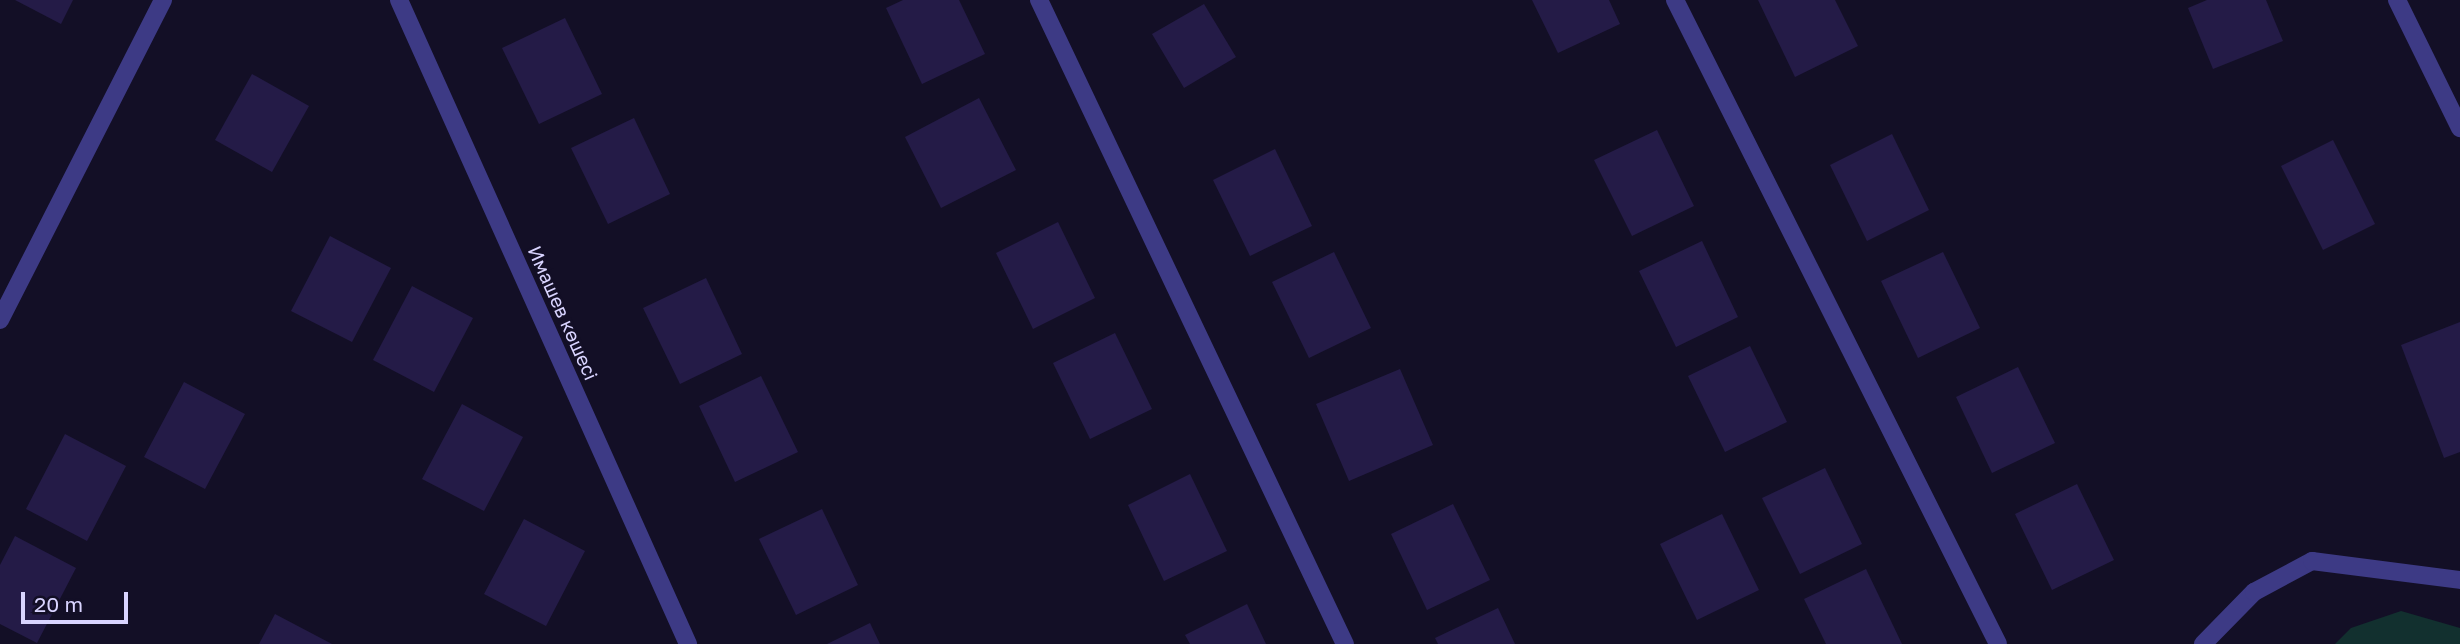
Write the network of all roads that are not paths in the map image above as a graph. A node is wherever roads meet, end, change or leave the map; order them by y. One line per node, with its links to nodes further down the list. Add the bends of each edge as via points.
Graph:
1 (163, 0): 7 (street)
2 (400, 0): 9 (street, Имашев көшесі)
3 (1039, 0): 10 (street)
4 (1675, 0): 11 (street)
5 (2396, 0): 6 (street)
6 (2460, 128)
7 (0, 320)
8 (2460, 580): 12 (street, via 2312,561 2254,592)
9 (688, 644)
10 (1345, 644)
11 (1998, 644)
12 (2203, 644)

